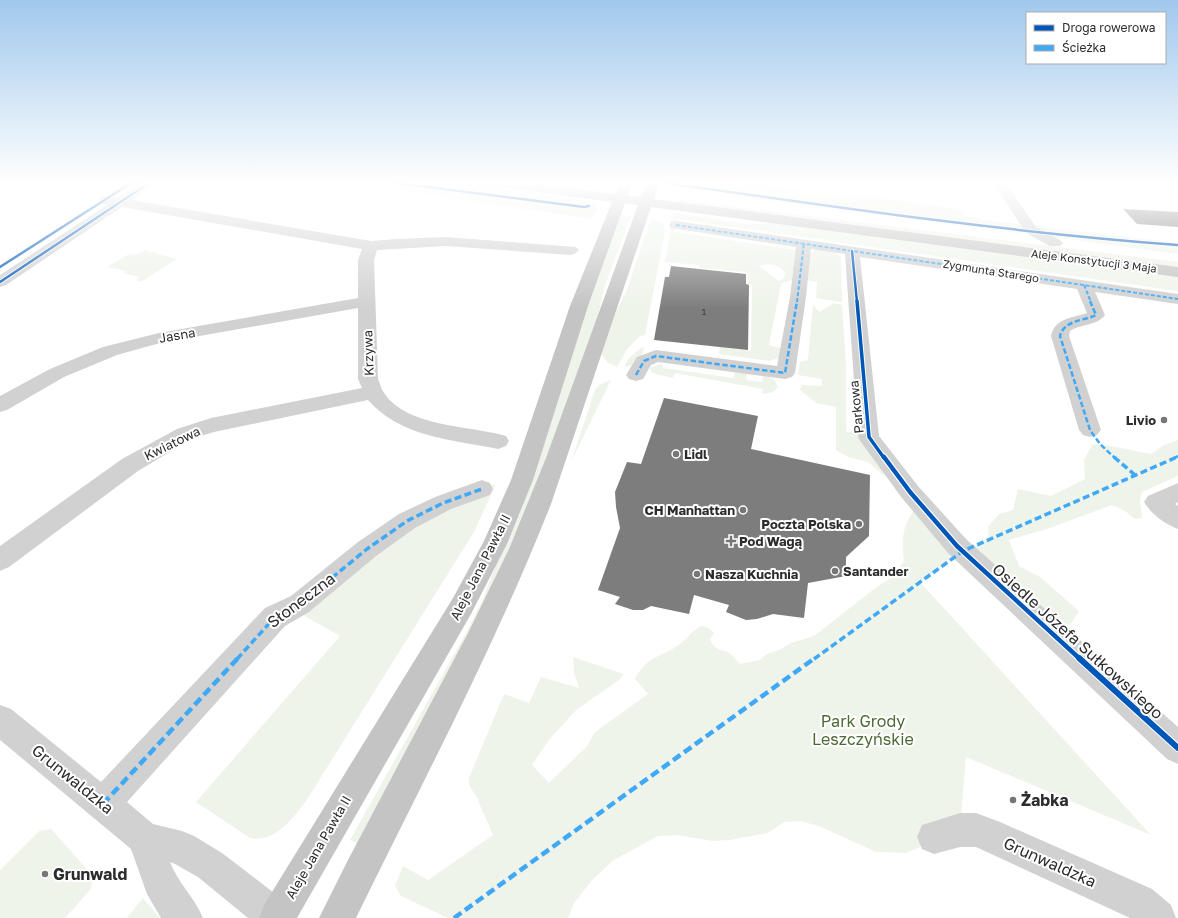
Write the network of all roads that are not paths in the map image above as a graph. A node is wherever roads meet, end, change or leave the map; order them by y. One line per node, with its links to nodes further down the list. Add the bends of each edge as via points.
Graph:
1 (68, 224): 18 (street)
2 (88, 224): 20 (street)
3 (245, 224): 14 (street)
4 (611, 224): 40 (main road, Aleje Jana Pawła II, via 579,306 522,480 495,544 462,606)
5 (639, 224): 41 (main road, Aleje Jana Pawła II, via 521,549 488,622)
6 (864, 224): 19 (main road, Aleje Konstytucji 3 Maja)
7 (906, 224): 11 (main road, Aleje Konstytucji 3 Maja)
8 (1027, 224): 10 (street)
9 (676, 225): 12 (street, Zygmunta Starego)
10 (1031, 230): 11 (street); 13 (street)
11 (1017, 238): 13 (main road, Aleje Konstytucji 3 Maja)
12 (804, 243): 16 (street, Zygmunta Starego); 24 (street, via 786,373 661,356 644,361)
13 (1055, 243): 17 (main road, Aleje Konstytucji 3 Maja)
14 (371, 246): 15 (street, via 462,242); 23 (street, Krzywa, via 366,260)
15 (571, 250)
16 (852, 251): 21 (street, Zygmunta Starego); 32 (street, Parkowa, via 868,437 910,492)
17 (1178, 259)
18 (0, 267)
19 (1178, 272)
20 (0, 282)
21 (1084, 285): 22 (street, Zygmunta Starego); 27 (street, via 1096,315 1070,324 1062,329 1060,336)
22 (1178, 299)
23 (366, 302): 25 (street, Krzywa, via 368,379); 26 (street, Jasna, via 159,338 110,351 63,371)
24 (636, 375)
25 (372, 392): 28 (street, Krzywa, via 400,418 416,425); 33 (street, Kwiatowa, via 212,425 184,434 146,454)
26 (0, 405)
27 (1090, 430)
28 (498, 441)
29 (482, 489): 36 (street, Słoneczna, via 443,503 395,529 300,604 275,617)
30 (1178, 492): 31 (street, via 1156,502)
31 (1178, 519)
32 (963, 551): 35 (street, Osiedle Józefa Sułkowskiego)
33 (0, 560)
34 (0, 720): 36 (street, Grunwaldzka)
35 (1178, 748)
36 (102, 804): 38 (street, Grunwaldzka)
37 (934, 837): 42 (street, Grunwaldzka, via 960,830 976,830 1139,902)
38 (145, 839): 39 (street, via 157,878 174,907); 40 (street, Grunwaldzka, via 182,848 210,865)
39 (185, 918)
40 (277, 918)
41 (337, 918)
42 (1158, 918)

